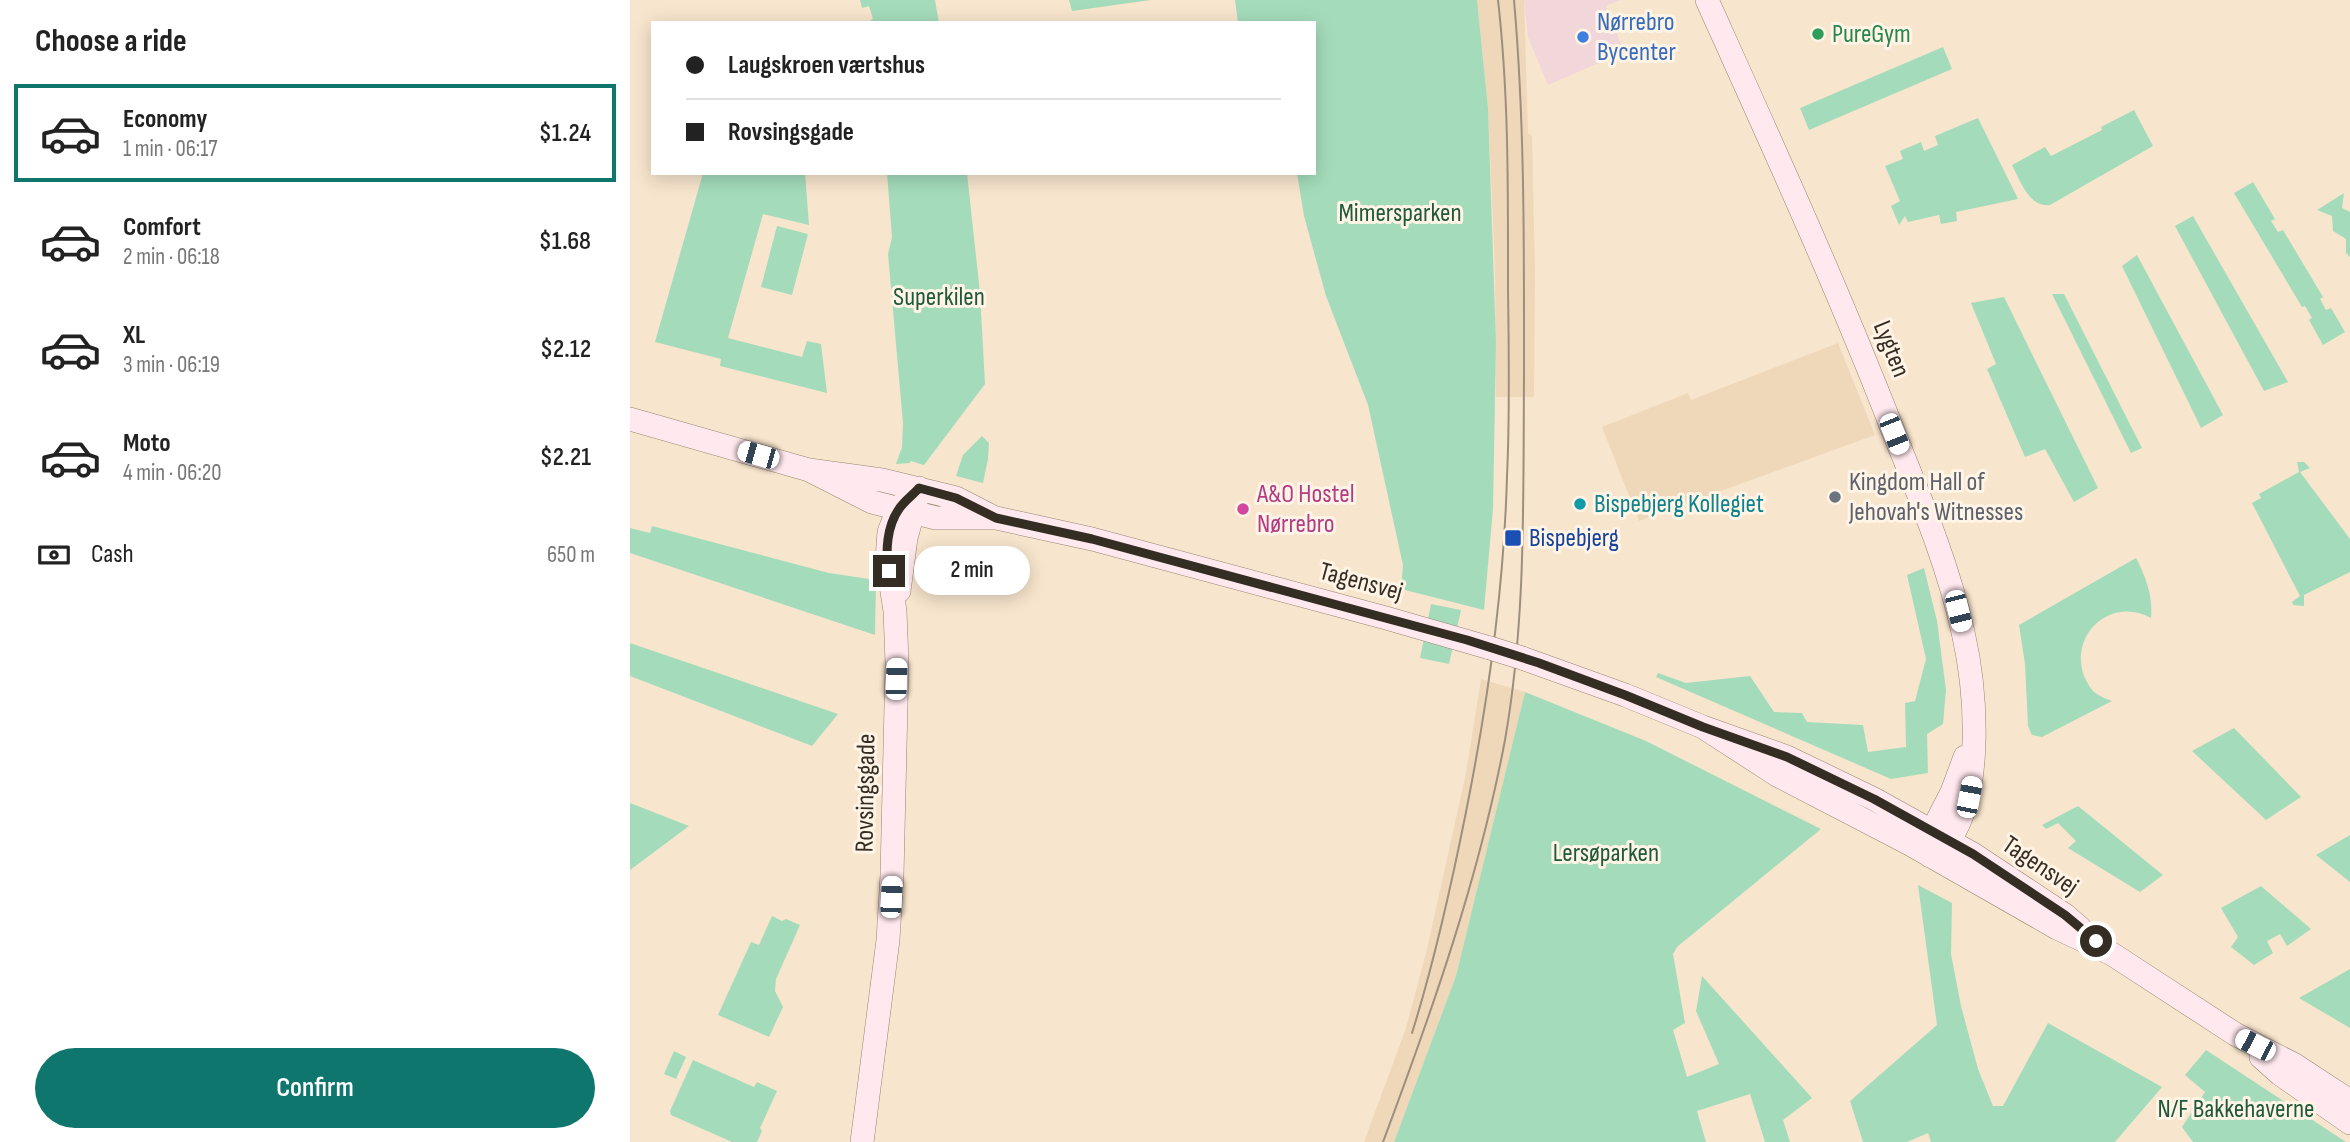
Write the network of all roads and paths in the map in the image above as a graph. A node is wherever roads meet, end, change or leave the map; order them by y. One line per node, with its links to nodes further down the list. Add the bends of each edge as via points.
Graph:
1 (1707, 0): 8 (street, Lygten, via 1851,324 1939,548 1964,634 1973,733)
2 (630, 419): 3 (street, Tagensvej)
3 (809, 470): 4 (street, Tagensvej); 5 (street, Tagensvej, via 872,502)
4 (919, 488): 5 (street, Rovsingsgade); 6 (street, Tagensvej, via 956,498)
5 (906, 511): 6 (street, Tagensvej, via 950,520); 14 (street, Rovsingsgade, via 895,611 891,897)
6 (996, 518): 7 (street, Tagensvej, bridge, via 1092,539 1479,644)
7 (1703, 727): 8 (street, Tagensvej, via 1787,757); 9 (street, Tagensvej, via 1777,775)
8 (1941, 836): 9 (street, Lygten); 10 (street, Tagensvej, via 2065,915)
9 (1930, 856): 10 (street, Tagensvej)
10 (2112, 954): 11 (street, Tagensvej)
11 (2235, 1034): 12 (street, Tagensvej); 13 (street, Tagensvej, via 2280,1074)
12 (2350, 1101)
13 (2350, 1123)
14 (862, 1142)

